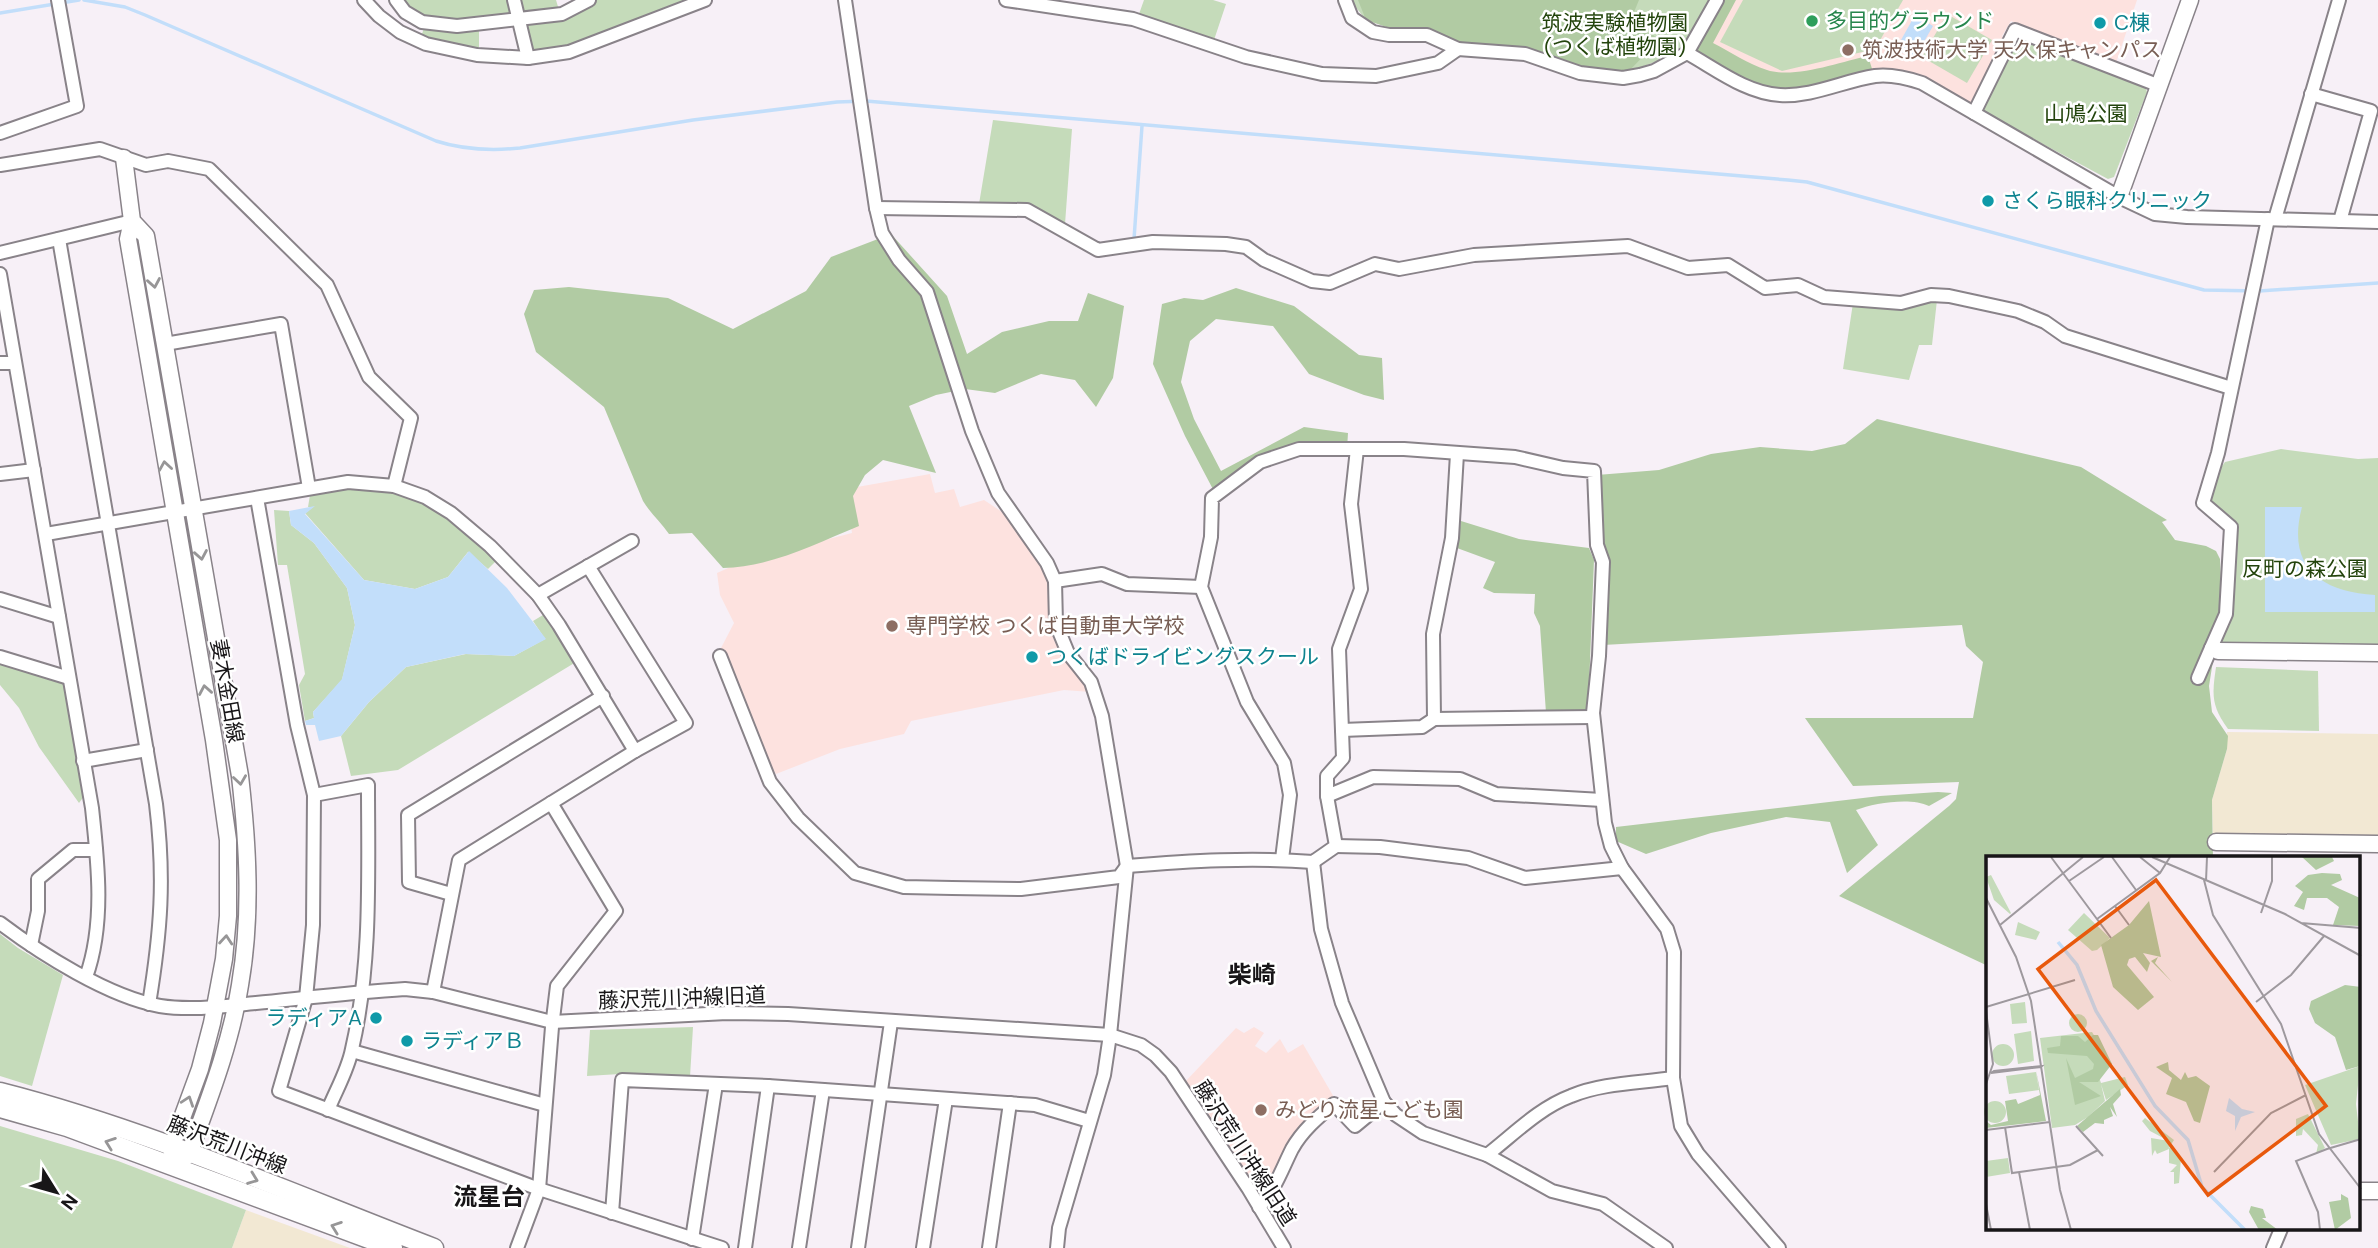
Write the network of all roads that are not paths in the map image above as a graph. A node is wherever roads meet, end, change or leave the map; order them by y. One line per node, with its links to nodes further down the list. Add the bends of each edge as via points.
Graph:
1 (364, 0): 16 (street, via 400,32 426,44 477,55)
2 (396, 0): 13 (street, via 413,18 428,23 457,26)
3 (514, 0): 13 (street)
4 (589, 0): 13 (street, via 562,14)
5 (705, 0): 16 (street, via 569,52)
6 (845, 0): 24 (street)
7 (1006, 0): 14 (street, via 1133,19 1246,57 1322,74 1376,76 1437,63)
8 (1345, 0): 14 (street, via 1352,18 1373,32 1427,35)
9 (1717, 0): 15 (street)
10 (2190, 0): 17 (street)
11 (2339, 0): 18 (street)
12 (59, 5): 20 (street, via 77,106)
13 (520, 20): 16 (street)
14 (1458, 49): 15 (street, via 1525,54 1580,73 1623,78 1654,71)
15 (1687, 53): 19 (street, via 1761,92 1802,94 1876,76 1904,77)
16 (528, 58)
17 (2160, 86): 19 (street, via 2015,30); 23 (street)
18 (2311, 94): 25 (street); 27 (street, via 2371,111)
19 (1974, 113): 23 (street)
20 (0, 134)
21 (124, 158): 22 (street, via 100,149); 26 (street, 妻木金田線); 40 (street, via 146,165 168,161 209,169 327,285 369,377 411,418)
22 (0, 165)
23 (2119, 197): 25 (street, via 2155,214)
24 (876, 208): 35 (street, via 1027,210 1098,250 1153,242 1226,244 1246,247 1312,281 1331,283 1375,264 1399,269 1474,255 1628,246 1688,268 1728,265 1765,288 1798,285 1824,297 1901,303 1931,295 1949,296 2018,312 2065,336); 49 (street, via 882,233 927,292 972,431 998,492)
25 (2271, 219): 27 (street); 35 (street)
26 (132, 221): 29 (street); 32 (street, 妻木金田線, one-way to 32, via 146,236); 44 (street, 妻木金田線, one-way to 26, via 128,239)
27 (2340, 221): 28 (street)
28 (2378, 222)
29 (59, 239): 30 (street); 45 (street)
30 (0, 253)
31 (0, 274): 34 (street)
32 (165, 344): 41 (street, via 281,324); 43 (street, 妻木金田線)
33 (0, 363): 34 (street)
34 (14, 363): 38 (street)
35 (2231, 388): 54 (street, via 2203,503 2231,527 2226,614)
36 (1357, 449): 37 (street); 50 (street, via 1280,453 1260,462 1212,498); 63 (street, via 1350,504 1361,589 1339,649)
37 (1457, 454): 61 (street, via 1515,457 1594,471 1597,545 1603,562); 62 (street, via 1452,538 1433,634)
38 (34, 470): 39 (street); 46 (street)
39 (0, 474)
40 (394, 486): 41 (street, via 348,482); 51 (street, via 451,513)
41 (309, 488): 42 (street)
42 (257, 498): 43 (street); 67 (street, via 297,725)
43 (193, 509): 44 (street); 87 (street, 妻木金田線, one-way to 87, via 240,776 247,844 247,918)
44 (173, 512): 45 (street); 88 (street, 妻木金田線, one-way to 44, via 225,959 228,840)
45 (109, 523): 46 (street); 64 (street)
46 (46, 534): 53 (street)
47 (632, 541): 48 (street)
48 (588, 566): 51 (street); 65 (street, via 686,723)
49 (1055, 581): 50 (street, via 1102,574 1127,584); 77 (street, via 1056,624 1068,653 1091,682 1102,716)
50 (1202, 587): 75 (street, via 1247,702 1284,762 1290,795)
51 (538, 595): 60 (street)
52 (0, 599): 53 (street)
53 (59, 617): 58 (street)
54 (2215, 650): 55 (street); 59 (street)
55 (2378, 653)
56 (720, 656): 77 (street, via 770,782 798,818 855,873 904,887 1021,889 1119,877)
57 (0, 657): 58 (street)
58 (69, 678): 66 (street)
59 (2198, 678)
60 (603, 696): 65 (street); 79 (street, via 408,815 409,882)
61 (1593, 718): 62 (street); 69 (street)
62 (1434, 719): 63 (street, via 1422,727)
63 (1342, 730): 68 (street, via 1343,758 1327,776)
64 (147, 750): 66 (street); 86 (street, via 163,883)
65 (635, 751): 70 (street)
66 (83, 761): 74 (street)
67 (314, 795): 84 (street, via 368,785); 85 (street, via 313,925)
68 (1327, 796): 69 (street, via 1373,777 1460,779 1496,794); 73 (street)
69 (1602, 800): 78 (street, via 1611,846)
70 (551, 803): 79 (street, via 459,860); 89 (street, via 616,911 557,986)
71 (2216, 842): 72 (street)
72 (2378, 844)
73 (1336, 846): 76 (street); 78 (street, via 1468,858 1525,878)
74 (96, 850): 81 (street, via 73,850 38,879); 82 (street, via 98,906)
75 (1282, 859): 76 (street); 77 (street)
76 (1313, 862): 100 (street, via 1321,929 1342,1003)
77 (1127, 866): 91 (street)
78 (1622, 868): 93 (street, via 1667,929 1674,952)
79 (451, 894): 83 (street)
80 (0, 923): 81 (street, 藤沢荒川沖線旧道)
81 (31, 945): 82 (street, 藤沢荒川沖線旧道)
82 (86, 976): 86 (street, 藤沢荒川沖線旧道)
83 (433, 992): 84 (street, 藤沢荒川沖線旧道); 89 (street, 藤沢荒川沖線旧道)
84 (361, 993): 85 (street, 藤沢荒川沖線旧道); 92 (street)
85 (306, 998): 87 (street, 藤沢荒川沖線旧道); 104 (street, via 279,1091)
86 (149, 1004): 88 (street, 藤沢荒川沖線旧道)
87 (236, 1005): 88 (street, 藤沢荒川沖線旧道); 107 (street, 妻木金田線)
88 (215, 1007): 106 (street, 妻木金田線, one-way to 88, via 200,1069)
89 (552, 1022): 90 (street, 藤沢荒川沖線旧道, via 727,1013); 102 (street)
90 (891, 1022): 91 (street, 藤沢荒川沖線旧道); 98 (street)
91 (1110, 1035): 105 (street, via 1104,1076); 113 (street, 藤沢荒川沖線旧道, via 1141,1045 1171,1072)
92 (352, 1051): 102 (street); 104 (street)
93 (1673, 1078): 108 (street, via 1573,1095 1516,1130); 129 (street, via 1685,1133)
94 (716, 1084): 95 (street); 114 (street, via 622,1080); 116 (street)
95 (768, 1086): 96 (street); 121 (street)
96 (823, 1090): 98 (street); 122 (street)
97 (0, 1092): 106 (main road, 藤沢荒川沖線)
98 (881, 1096): 99 (street); 123 (street)
99 (946, 1099): 101 (street); 124 (street)
100 (1384, 1102): 108 (street, via 1423,1133); 113 (street, via 1355,1126 1334,1104 1316,1119 1293,1147 1273,1192)
101 (1010, 1103): 105 (street, via 1035,1105); 125 (street)
102 (545, 1105): 110 (street)
103 (0, 1108): 109 (main road, 藤沢荒川沖線, one-way to 103)
104 (328, 1110): 110 (street)
105 (1089, 1121): 126 (street)
106 (171, 1148): 107 (main road, 藤沢荒川沖線); 109 (street)
107 (189, 1154): 109 (street); 118 (main road, 藤沢荒川沖線, one-way to 118)
108 (1487, 1155): 128 (street, via 1552,1191 1603,1203)
109 (175, 1166): 117 (main road, 藤沢荒川沖線, one-way to 109)
110 (539, 1189): 114 (street); 119 (street)
111 (2360, 1191): 112 (street)
112 (2378, 1191)
113 (1259, 1207): 127 (street, 藤沢荒川沖線旧道)
114 (612, 1213): 116 (street)
115 (2281, 1230): 130 (street)
116 (692, 1239): 120 (street)
117 (393, 1248)
118 (434, 1248)
119 (517, 1248)
120 (722, 1248)
121 (745, 1248)
122 (799, 1248)
123 (858, 1248)
124 (923, 1248)
125 (989, 1248)
126 (1057, 1248)
127 (1284, 1248)
128 (1666, 1248)
129 (1779, 1248)
130 (2273, 1248)

